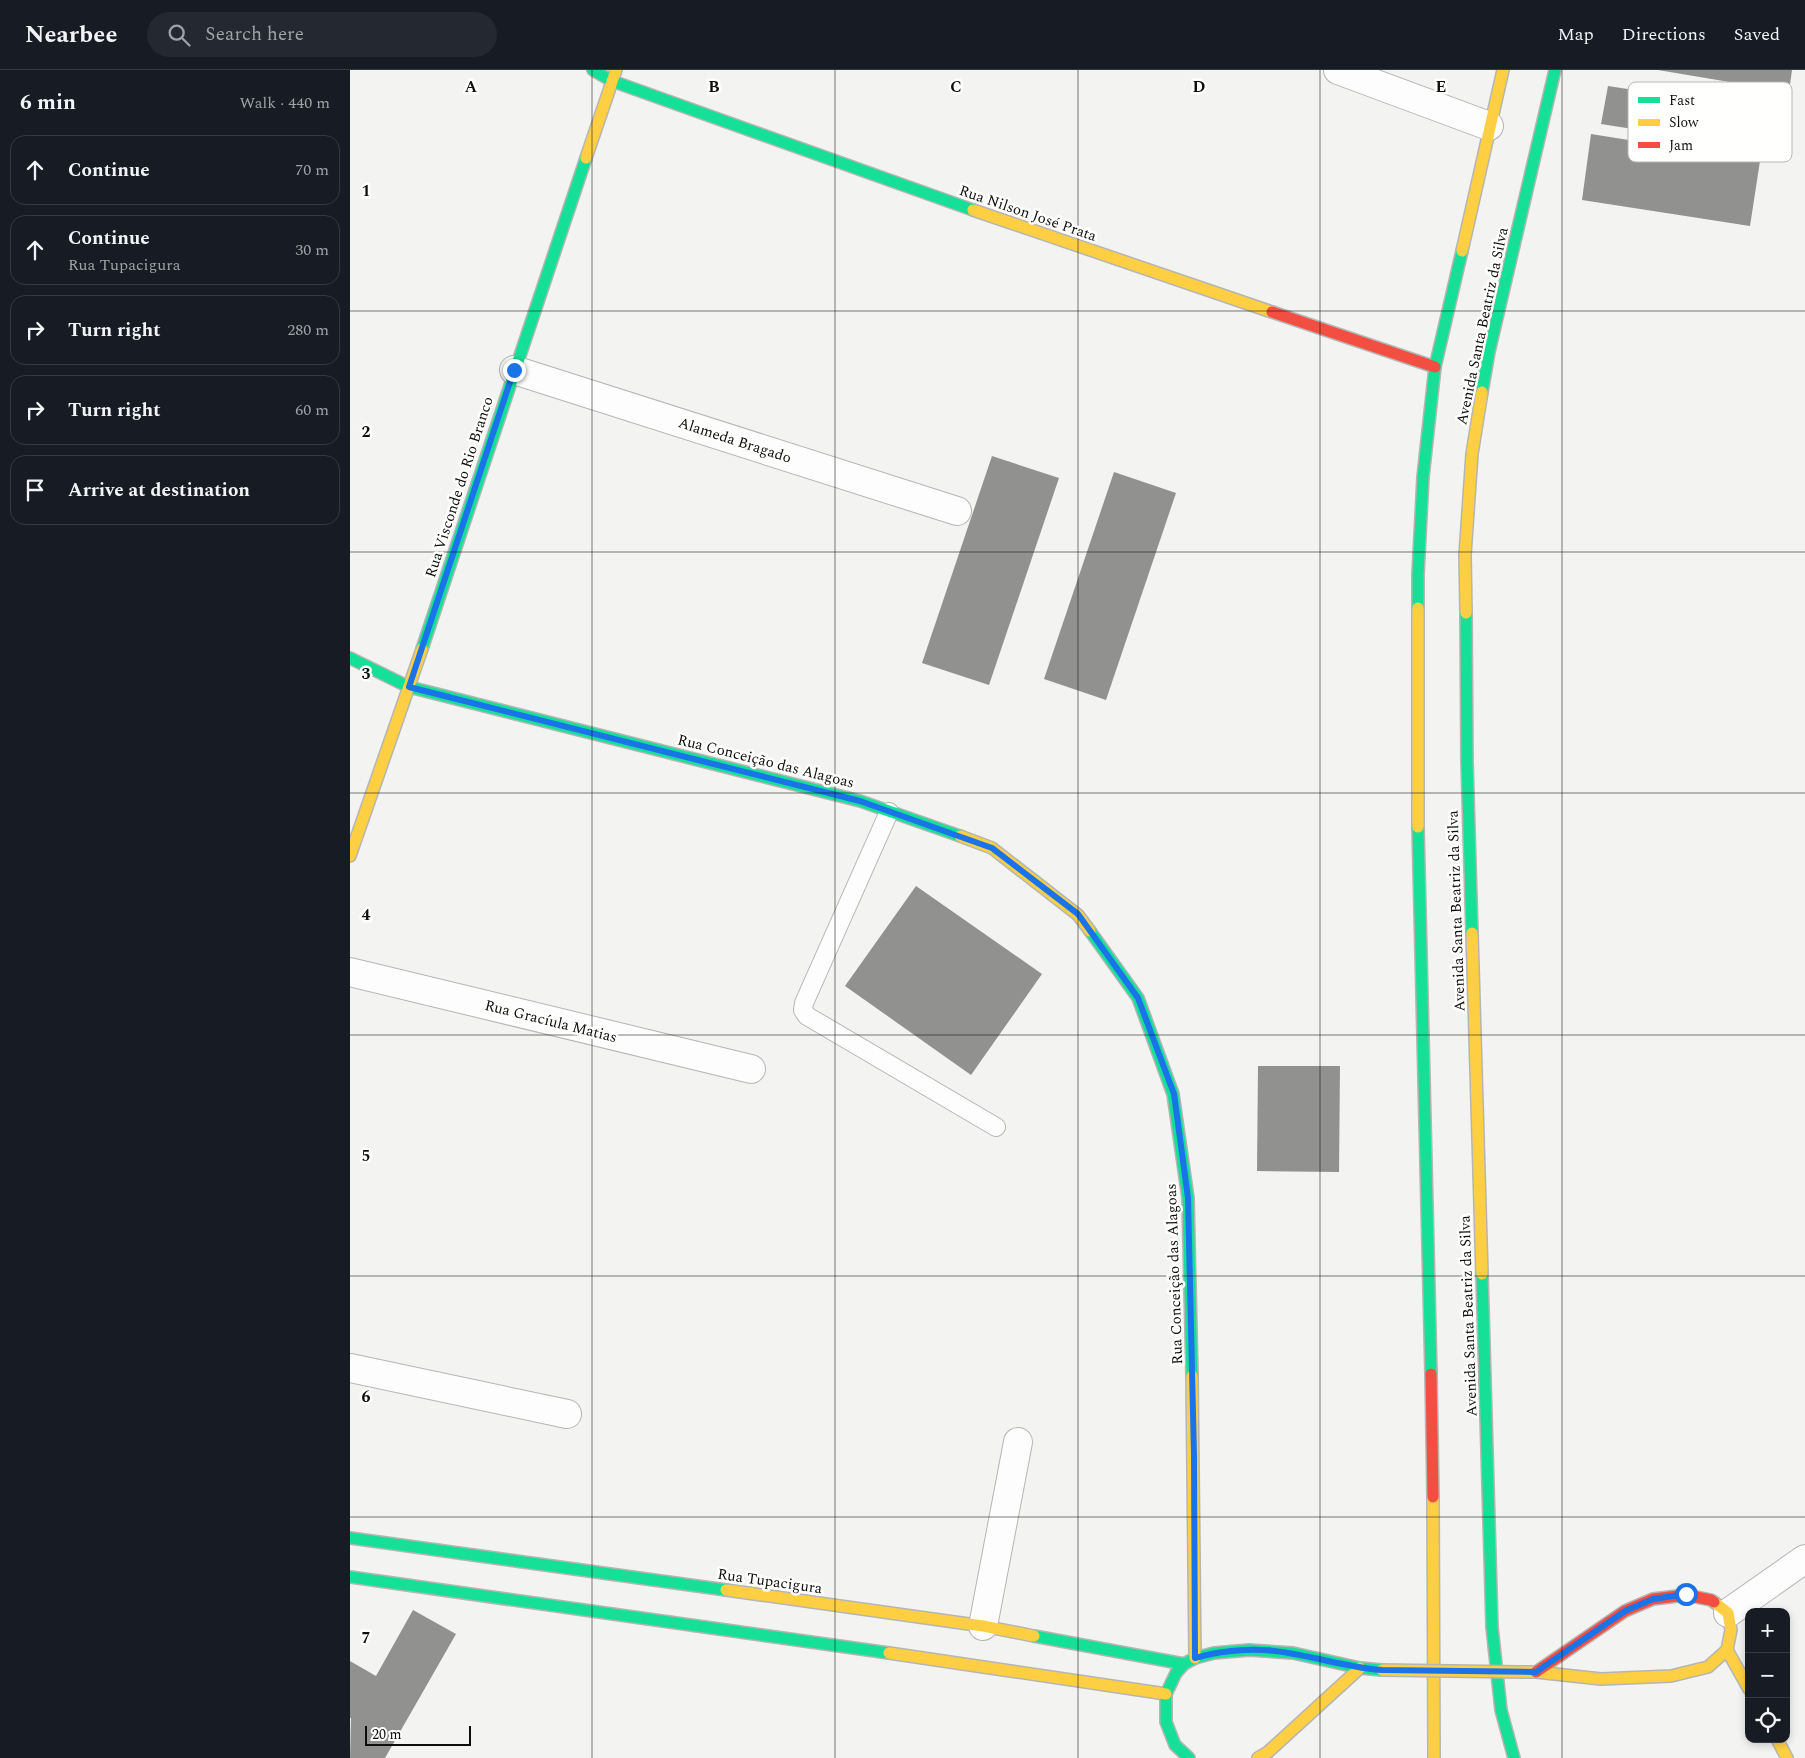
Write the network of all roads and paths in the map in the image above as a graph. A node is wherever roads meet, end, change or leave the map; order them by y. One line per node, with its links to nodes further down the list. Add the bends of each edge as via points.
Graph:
1 (593, 70): 5 (street, Rua Nilson José Prata)
2 (1338, 70): 6 (street)
3 (1503, 70): 6 (street)
4 (1555, 70): 36 (street, Avenida Santa Beatriz da Silva, via 1489,352 1472,454 1465,555 1467,761 1492,1627 1500,1703)
5 (614, 75): 7 (street, Rua Nilson José Prata, via 945,200); 8 (street, Rua Visconde do Rio Branco)
6 (1489, 126): 7 (street)
7 (1435, 367): 35 (street, via 1423,477 1418,574 1418,829 1433,1464)
8 (514, 370): 9 (street, Alameda Bragado); 11 (street, Rua Visconde do Rio Branco)
9 (957, 511)
10 (350, 658): 11 (street, Rua Conceição das Alagoas)
11 (409, 687): 12 (street, Rua Conceição das Alagoas, via 860,801); 13 (street, Rua Visconde do Rio Branco)
12 (889, 812): 16 (lane, via 803,1010 807,1016); 26 (street, Rua Conceição das Alagoas, via 992,848 1078,914 1138,998 1174,1094 1188,1198 1194,1409)
13 (350, 856)
14 (350, 972): 15 (street, Rua Gracíula Matias)
15 (751, 1069)
16 (996, 1127)
17 (350, 1368): 18 (street)
18 (567, 1414)
19 (1018, 1442): 24 (street)
20 (350, 1538): 24 (street, Rua Tupacigura)
21 (1805, 1559): 23 (street)
22 (350, 1577): 31 (street)
23 (1728, 1613): 25 (street, via 1731,1630); 29 (street, via 1711,1600 1686,1594 1653,1599 1625,1611)
24 (983, 1626): 27 (street, Rua Tupacigura)
25 (1727, 1650): 29 (street, via 1708,1667 1671,1676 1600,1678); 30 (street)
26 (1195, 1658): 27 (street); 28 (street, via 1249,1650 1293,1653)
27 (1184, 1664): 31 (street)
28 (1360, 1668): 29 (street, bridge); 34 (street)
29 (1536, 1672)
30 (1745, 1682)
31 (1166, 1694): 33 (street, via 1166,1722 1174,1745)
32 (1779, 1743): 37 (street)
33 (1189, 1758)
34 (1258, 1758)
35 (1434, 1758)
36 (1514, 1758)
37 (1787, 1758)

